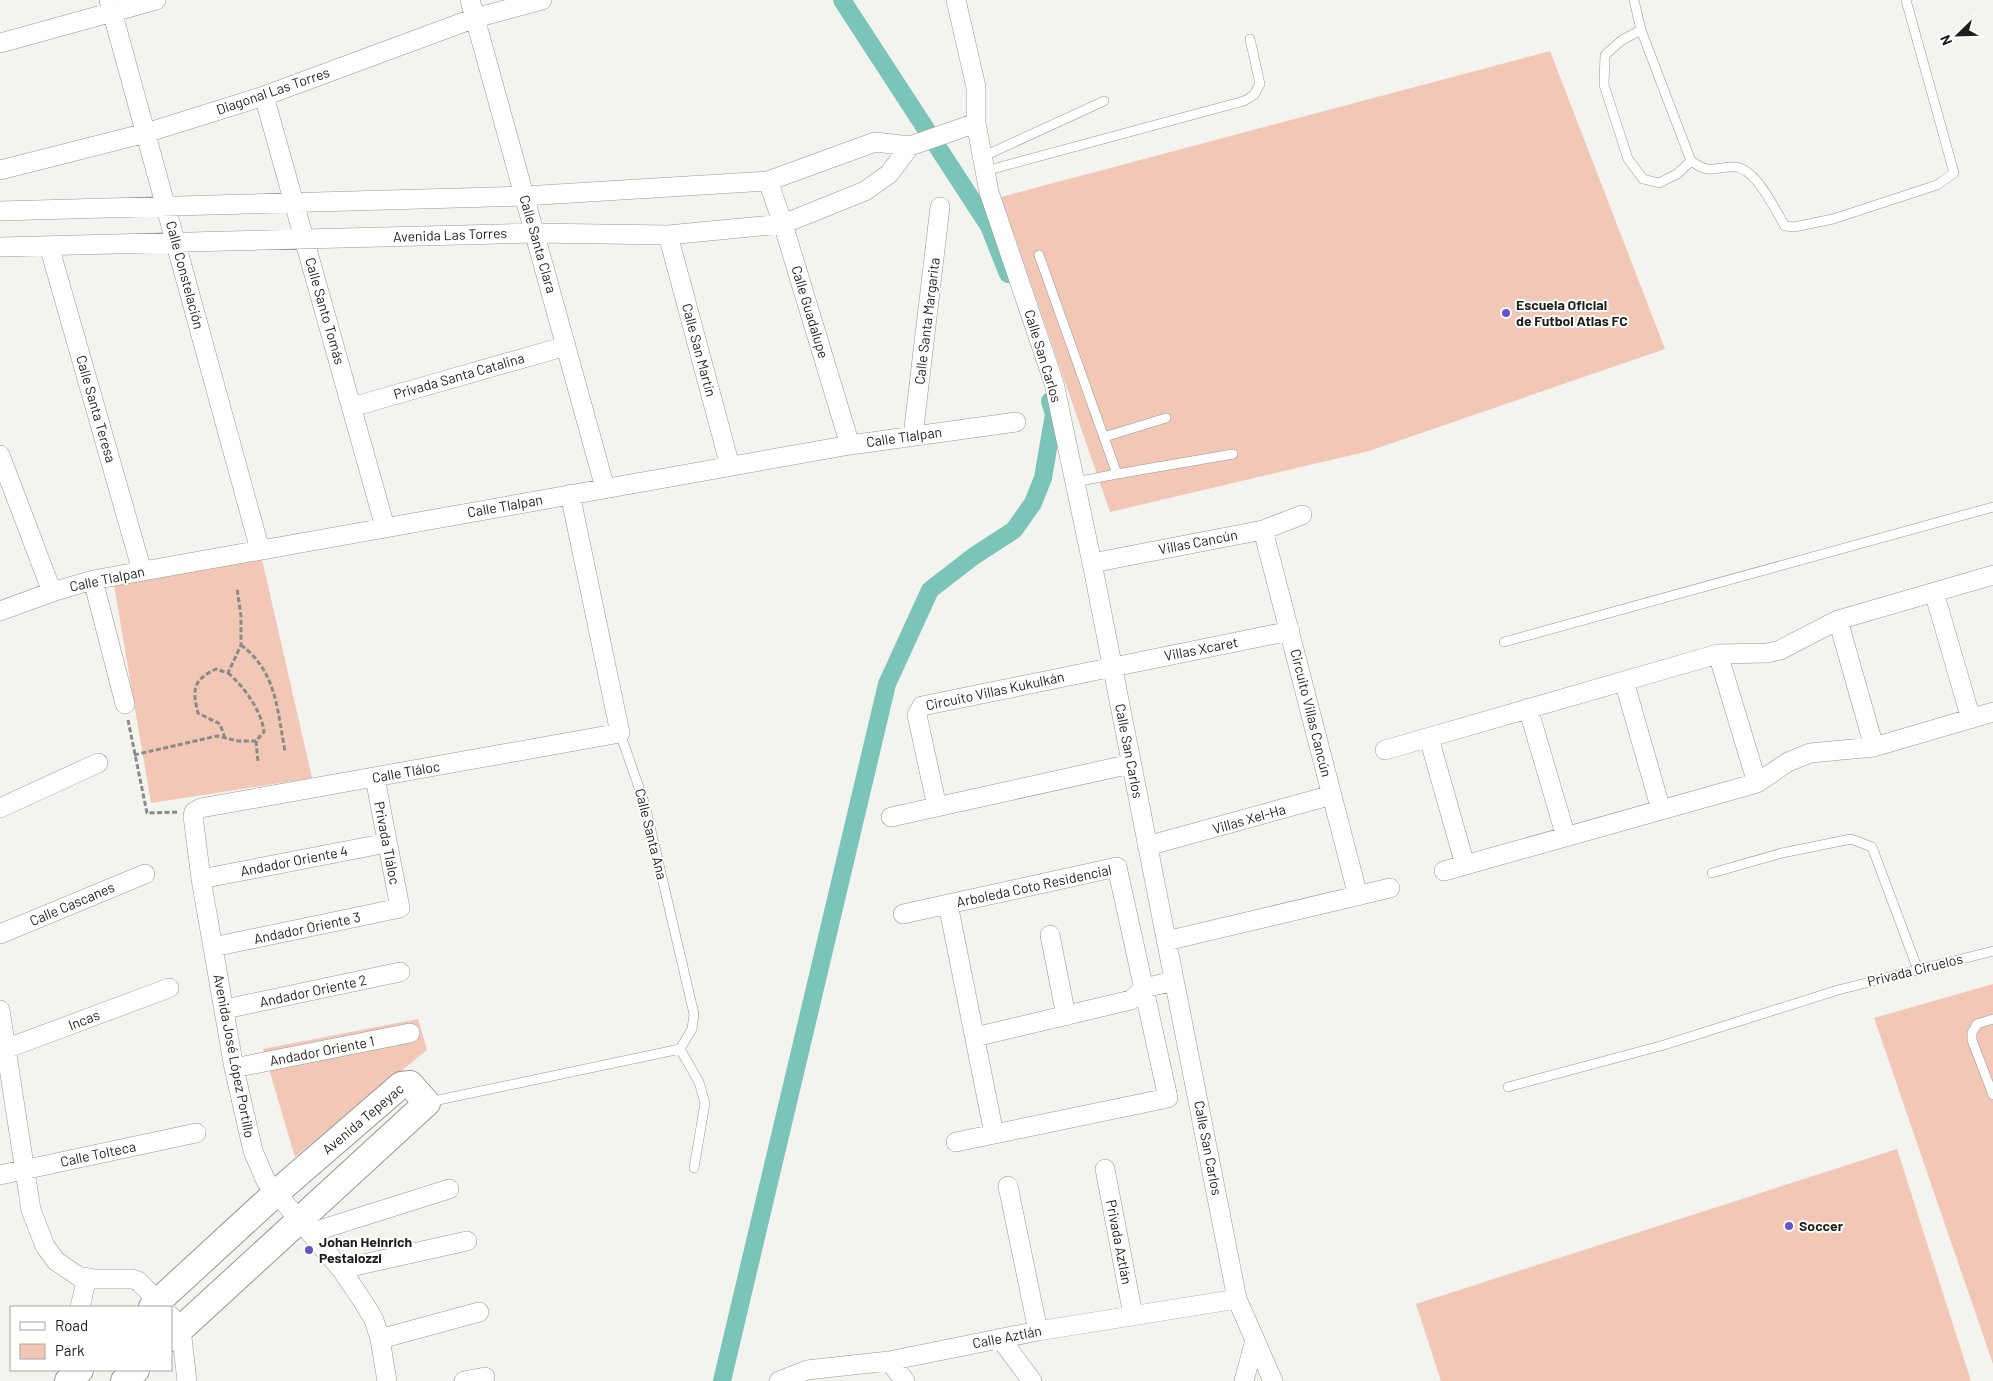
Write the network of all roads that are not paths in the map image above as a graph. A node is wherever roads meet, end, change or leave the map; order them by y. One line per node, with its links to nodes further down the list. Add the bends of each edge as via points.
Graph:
1 (156, 0): 7 (street)
2 (470, 0): 8 (street, Calle Santa Clara)
3 (542, 0): 8 (street, Diagonal Las Torres)
4 (956, 0): 14 (street, Calle San Carlos, via 976,87)
5 (1634, 0): 9 (lane)
6 (1906, 0): 18 (lane, via 1954,174 1937,186 1833,219 1794,227 1785,226 1758,181 1738,167 1705,170)
7 (111, 6): 11 (street); 15 (street, Calle Constelación)
8 (475, 18): 12 (street, Diagonal Las Torres); 23 (street, Calle Santa Clara)
9 (1641, 30): 18 (lane); 18 (lane, via 1622,40 1605,55 1604,84 1628,159 1643,179 1659,184 1678,174)
10 (1250, 39): 19 (lane, via 1260,84 1254,95 1244,101)
11 (0, 43)
12 (264, 96): 15 (street, Diagonal Las Torres); 24 (street, Calle Santo Tomás)
13 (1104, 101): 19 (lane)
14 (976, 123): 17 (street); 19 (street, Calle San Carlos)
15 (146, 133): 20 (street, Diagonal Las Torres); 25 (street, Calle Constelación)
16 (875, 142): 17 (street); 21 (street); 22 (street)
17 (918, 144): 21 (street, Avenida Las Torres)
18 (1691, 161)
19 (984, 164): 47 (street, Calle San Carlos, via 997,219 1054,383)
20 (0, 170)
21 (889, 174): 28 (street, Avenida Las Torres, via 865,191)
22 (768, 181): 23 (street); 28 (street, Calle Guadalupe)
23 (524, 196): 24 (street); 29 (street, Calle Santa Clara)
24 (295, 203): 25 (street); 31 (street, Calle Santo Tomás)
25 (166, 207): 27 (street); 32 (street, Calle Constelación)
26 (940, 207): 40 (street, Calle Santa Margarita)
27 (0, 211)
28 (783, 224): 30 (street, Avenida Las Torres); 42 (street, Calle Guadalupe)
29 (534, 233): 30 (street, Avenida Las Torres); 31 (street, Avenida Las Torres); 36 (street, Calle Santa Clara)
30 (668, 235): 45 (street, Calle San Martín)
31 (305, 239): 32 (street, Avenida Las Torres); 37 (street, Calle Santo Tomás)
32 (176, 243): 33 (street, Avenida Las Torres); 54 (street, Calle Constelación)
33 (49, 246): 34 (street, Avenida Las Torres); 56 (street, Calle Santa Teresa)
34 (0, 247)
35 (1039, 255): 41 (lane)
36 (566, 346): 37 (street, Privada Santa Catalina); 48 (street, Calle Santa Clara)
37 (352, 406): 52 (street, Calle Santo Tomás)
38 (1166, 418): 41 (lane)
39 (1016, 422): 40 (street, Calle Tlalpan)
40 (913, 436): 42 (street, Calle Tlalpan)
41 (1104, 437): 46 (lane)
42 (850, 445): 45 (street, Calle Tlalpan)
43 (1234, 454): 46 (lane)
44 (0, 455): 59 (street)
45 (730, 466): 48 (street, Calle Tlalpan)
46 (1117, 474): 47 (lane)
47 (1075, 482): 55 (street, Calle San Carlos)
48 (606, 488): 49 (street, Calle Tlalpan)
49 (570, 494): 52 (street, Calle Tlalpan); 72 (street, Calle Santa Ana)
50 (1993, 507): 64 (lane)
51 (1302, 515): 53 (street, Villas Cancún)
52 (385, 527): 54 (street, Calle Tlalpan)
53 (1264, 530): 55 (street, Villas Cancún); 63 (street, Circuito Villas Cancún)
54 (260, 550): 56 (street, Calle Tlalpan)
55 (1092, 563): 66 (street, Calle San Carlos)
56 (142, 571): 58 (street, Calle Tlalpan)
57 (1993, 575): 60 (street)
58 (93, 580): 59 (street, Calle Tlalpan); 68 (street)
59 (52, 592): 61 (street, Calle Tlalpan)
60 (1934, 592): 62 (street); 71 (street)
61 (0, 612)
62 (1838, 620): 65 (street, via 1780,650); 74 (street)
63 (1290, 631): 66 (street, Villas Xcaret); 80 (street, Circuito Villas Cancún)
64 (1504, 642)
65 (1718, 654): 67 (street); 79 (street)
66 (1112, 666): 77 (street, Calle San Carlos); 81 (street, Circuito Villas Kukulkán, via 919,708 917,715)
67 (1624, 681): 69 (street); 83 (street)
68 (125, 704)
69 (1528, 708): 73 (street); 86 (street)
70 (1993, 712): 71 (street)
71 (1971, 719): 74 (street)
72 (620, 733): 78 (street, Calle Tláloc); 116 (lane, Calle Santa Ana, via 645,805 694,1014 692,1030)
73 (1428, 738): 75 (street); 89 (street)
74 (1874, 747): 79 (street, via 1810,753 1788,762)
75 (1385, 750)
76 (98, 763): 82 (street)
77 (1131, 764): 81 (street); 88 (street, Calle San Carlos)
78 (375, 778): 84 (street, Calle Tláloc, via 220,804); 87 (street, Privada Tláloc)
79 (1757, 783): 83 (street)
80 (1332, 795): 88 (street, Villas Xel-Ha); 95 (street, Circuito Villas Cancún)
81 (937, 807): 85 (street)
82 (0, 808)
83 (1661, 810): 86 (street)
84 (194, 812): 93 (street, Avenida José López Portillo)
85 (891, 817)
86 (1566, 837): 89 (street)
87 (387, 843): 93 (street, Andador Oriente 4); 97 (street, Privada Tláloc)
88 (1147, 846): 101 (street, Calle San Carlos)
89 (1465, 865): 90 (street)
90 (1444, 871)
91 (1712, 873): 104 (lane, via 1782,853 1851,839 1872,848)
92 (145, 874): 99 (street, Calle Cascanes)
93 (201, 880): 102 (street, Avenida José López Portillo)
94 (1390, 888): 95 (street)
95 (1358, 896): 101 (street)
96 (948, 904): 98 (street, Arboleda Coto Residencial); 108 (street, Arboleda Coto Residencial, via 1117,867); 115 (street, Arboleda Coto Residencial)
97 (400, 908): 102 (street, Andador Oriente 3)
98 (903, 914)
99 (0, 934)
100 (1050, 935): 112 (street)
101 (1174, 939): 106 (street, Calle San Carlos)
102 (214, 947): 110 (street, Avenida José López Portillo)
103 (1993, 951): 104 (lane, Privada Ciruelos)
104 (1918, 970): 119 (lane, Privada Ciruelos, via 1838,990 1664,1044)
105 (400, 972): 110 (street, Andador Oriente 2)
106 (1174, 981): 108 (street); 109 (street, Calle San Carlos)
107 (168, 988): 117 (street, Incas)
108 (1141, 998): 109 (street); 112 (street); 123 (street, Arboleda Coto Residencial, via 1168,1098)
109 (1178, 1002): 136 (street, Calle San Carlos)
110 (225, 1009): 118 (street, Avenida José López Portillo)
111 (0, 1010): 117 (street)
112 (1066, 1016): 115 (street)
113 (1993, 1019): 120 (lane, via 1977,1024 1972,1033)
114 (410, 1033): 118 (street, Andador Oriente 1)
115 (975, 1037): 123 (street, Arboleda Coto Residencial)
116 (680, 1049): 121 (lane); 125 (lane, via 699,1082 706,1103)
117 (3, 1050): 126 (street)
118 (234, 1068): 131 (street, Avenida José López Portillo, via 253,1151 266,1181)
119 (1508, 1087)
120 (1992, 1090)
121 (427, 1103): 131 (street, Avenida Tepeyac, via 410,1084 401,1085); 132 (street)
122 (196, 1133): 126 (street, Calle Tolteca)
123 (994, 1134): 124 (street, Arboleda Coto Residencial)
124 (956, 1142)
125 (694, 1168)
126 (26, 1169): 128 (street, Calle Tolteca); 135 (street, via 31,1210 45,1246 62,1266)
127 (1105, 1169): 142 (street, Privada Aztlán)
128 (0, 1175)
129 (1008, 1186): 143 (street)
130 (449, 1189): 132 (street)
131 (276, 1193): 132 (street, Avenida José López Portillo); 139 (street, Avenida Tepeyac)
132 (305, 1227): 134 (street, Avenida José López Portillo); 141 (street)
133 (467, 1241): 134 (street)
134 (341, 1269): 146 (street, Avenida José López Portillo, via 374,1320)
135 (87, 1278): 137 (street); 138 (street, via 138,1281)
136 (1237, 1299): 142 (street, Calle Aztlán); 147 (street, Calle San Carlos)
137 (80, 1306)
138 (159, 1306)
139 (172, 1310)
140 (479, 1312): 146 (street)
141 (172, 1313)
142 (1133, 1315): 143 (street, Calle Aztlán)
143 (1038, 1331): 145 (street, Calle Aztlán)
144 (172, 1332): 154 (street)
145 (1000, 1338): 148 (street, Calle Aztlán); 159 (street)
146 (380, 1339): 155 (street, Avenida José López Portillo)
147 (1255, 1340): 160 (street); 161 (street, Calle San Carlos)
148 (888, 1361): 157 (street, Calle Aztlán, via 807,1370); 158 (street)
149 (79, 1371): 152 (street)
150 (135, 1371): 153 (street)
151 (485, 1377): 156 (street)
152 (66, 1381)
153 (124, 1381)
154 (187, 1381)
155 (387, 1381)
156 (464, 1381)
157 (779, 1381)
158 (904, 1381)
159 (1032, 1381)
160 (1244, 1381)
161 (1273, 1381)

